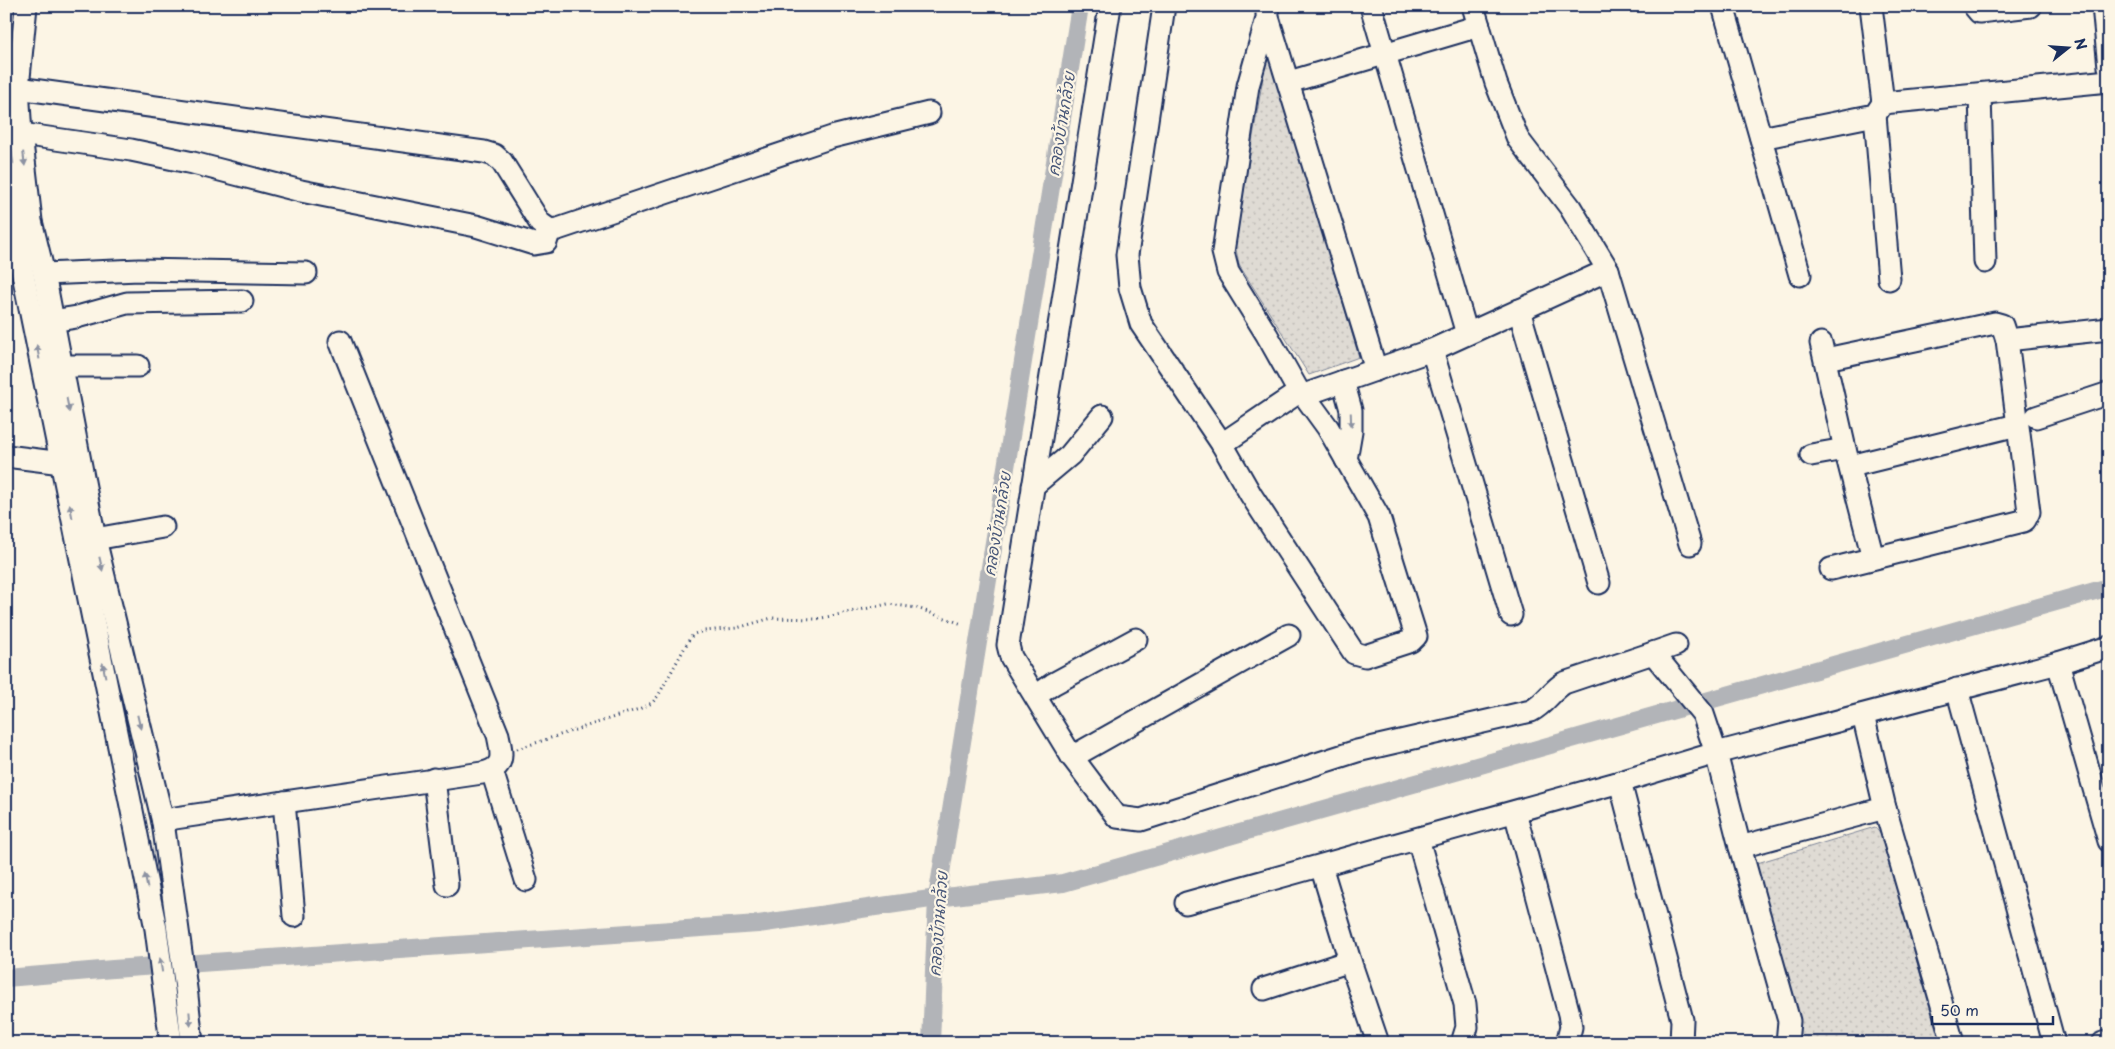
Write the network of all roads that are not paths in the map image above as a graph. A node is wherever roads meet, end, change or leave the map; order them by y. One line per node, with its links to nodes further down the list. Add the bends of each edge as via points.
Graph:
1 (26, 6): 17 (street)
2 (1110, 6): 54 (street)
3 (1164, 6): 48 (street, via 1127,255 1130,288 1141,324)
4 (1371, 6): 13 (street)
5 (1473, 6): 12 (street)
6 (1723, 6): 22 (street)
7 (1871, 6): 19 (street)
8 (1974, 6): 9 (street, via 1979,12)
9 (2031, 6)
10 (2103, 6): 14 (street)
11 (1267, 10): 15 (street); 45 (street, via 1248,86 1223,252 1228,272)
12 (1479, 26): 13 (street); 27 (street, via 1496,83 1518,139 1570,207)
13 (1386, 54): 15 (street); 36 (street)
14 (2109, 68)
15 (1289, 82): 42 (street)
16 (2109, 82): 18 (street)
17 (18, 88): 21 (street); 25 (street, via 484,152 502,162 540,223)
18 (1980, 95): 19 (street); 26 (street)
19 (1879, 109): 22 (street); 31 (street)
20 (928, 113): 25 (street, via 832,137)
21 (21, 134): 25 (street, via 131,150 193,163 301,191 476,226 534,244 546,242); 29 (street, one-way to 29, via 31,220)
22 (1761, 138): 30 (street)
23 (6, 171): 24 (street)
24 (8, 202): 53 (street, one-way to 24)
25 (550, 230)
26 (1985, 262)
27 (1608, 270): 33 (street); 57 (street)
28 (306, 273): 29 (street, via 140,270)
29 (44, 274): 34 (street)
30 (1800, 275)
31 (1889, 280)
32 (242, 301): 34 (street, via 127,303)
33 (1519, 310): 36 (street); 60 (street)
34 (52, 321): 40 (street)
35 (2109, 329): 37 (street)
36 (1467, 334): 39 (street)
37 (2007, 340): 47 (street); 51 (street, via 2002,325 1995,323 1823,351)
38 (340, 341): 73 (street, via 494,726)
39 (1432, 350): 42 (street); 61 (street)
40 (60, 366): 41 (street); 53 (street, one-way to 53)
41 (138, 366)
42 (1376, 370): 43 (street)
43 (1343, 381): 45 (street); 52 (street, one-way to 52, via 1351,431)
44 (2109, 393): 47 (street)
45 (1302, 394): 48 (street); 52 (street, via 1328,428)
46 (1102, 416): 54 (street, via 1070,455)
47 (2027, 421): 51 (street); 58 (street, via 2029,512 2025,520)
48 (1222, 444): 52 (street, via 1306,582 1354,653 1364,656 1411,641 1416,632 1379,517)
49 (6, 456): 53 (street)
50 (1811, 456): 51 (street)
51 (1848, 458): 58 (street)
52 (1346, 460)
53 (71, 462): 56 (street); 91 (street, one-way to 53, via 156,929)
54 (1032, 486): 69 (street, via 1008,645 1011,657)
55 (163, 527): 56 (street)
56 (95, 540): 79 (street, one-way to 79)
57 (1690, 544)
58 (1873, 558): 59 (street)
59 (1831, 569)
60 (1599, 583)
61 (1510, 615)
62 (1289, 635): 72 (street)
63 (1136, 639): 69 (street)
64 (1676, 645): 66 (street)
65 (2109, 647): 67 (street)
66 (1653, 653): 71 (street, via 1703,714); 72 (street, via 1564,683 1554,689 1542,705 1531,711 1357,751 1141,820 1117,817)
67 (2058, 663): 68 (street); 81 (street)
68 (1957, 689): 70 (street); 99 (street)
69 (1036, 696): 72 (street)
70 (1863, 715): 71 (street); 77 (street)
71 (1716, 753): 75 (street); 82 (street)
72 (1072, 757)
73 (497, 763): 74 (street); 84 (street)
74 (434, 780): 76 (street); 85 (street)
75 (1620, 782): 78 (street); 96 (street, via 1682,1020)
76 (284, 802): 79 (street); 87 (street)
77 (1885, 808): 82 (street); 98 (street)
78 (1515, 812): 80 (street); 95 (street, via 1569,1014 1571,1027)
79 (163, 822): 92 (street, one-way to 92)
80 (1418, 839): 83 (street); 94 (street, via 1465,1004 1467,1027)
81 (2109, 841)
82 (1740, 847): 97 (street, via 1789,1021)
83 (1321, 866): 86 (street); 88 (street)
84 (526, 880)
85 (447, 885)
86 (1186, 904)
87 (294, 916)
88 (1350, 962): 89 (street); 93 (street)
89 (1264, 989)
90 (2109, 1041): 100 (street)
91 (171, 1043)
92 (192, 1043)
93 (1378, 1043)
94 (1462, 1043)
95 (1567, 1043)
96 (1681, 1043)
97 (1787, 1043)
98 (1953, 1043)
99 (2054, 1043)
100 (2103, 1043)

